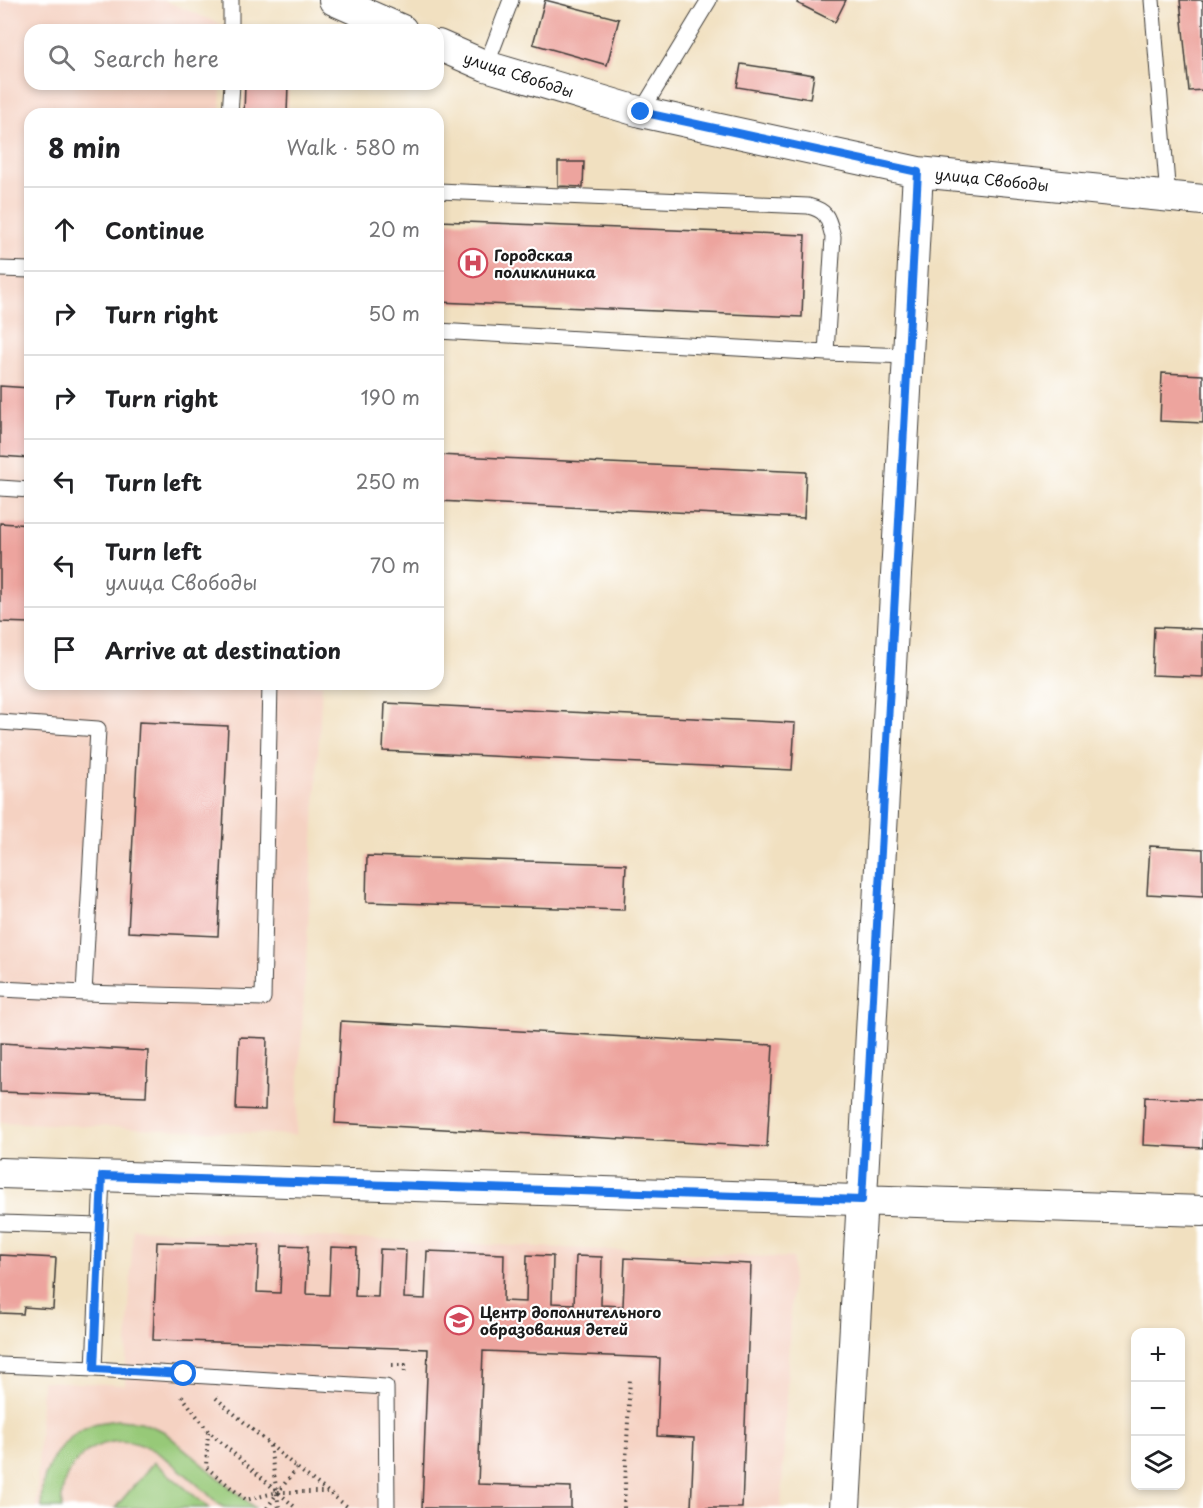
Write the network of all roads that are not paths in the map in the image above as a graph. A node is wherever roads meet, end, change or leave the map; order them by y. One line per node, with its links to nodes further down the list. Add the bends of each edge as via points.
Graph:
1 (231, 0): 6 (lane)
2 (334, 0): 7 (street)
3 (511, 0): 9 (lane)
4 (709, 0): 12 (lane)
5 (1152, 0): 15 (lane)
6 (231, 24)
7 (388, 24)
8 (444, 48): 9 (street, улица Свободы)
9 (486, 66): 12 (street, улица Свободы)
10 (232, 90): 11 (lane)
11 (230, 108)
12 (641, 112): 13 (street, улица Свободы)
13 (918, 172): 15 (street, улица Свободы); 21 (street)
14 (444, 191): 20 (lane, via 819,209 826,215 833,237)
15 (1168, 196): 16 (street, улица Свободы)
16 (1203, 200)
17 (0, 268): 18 (lane)
18 (24, 270)
19 (444, 332): 20 (lane)
20 (826, 353): 21 (lane)
21 (908, 356): 30 (street)
22 (0, 488): 23 (lane)
23 (24, 490)
24 (270, 690): 27 (lane, via 263,998)
25 (0, 722): 27 (lane, via 98,729)
26 (0, 988): 27 (lane)
27 (84, 993)
28 (0, 1173): 29 (street)
29 (102, 1176): 30 (street); 33 (lane)
30 (862, 1200): 31 (street); 37 (street)
31 (1203, 1211)
32 (0, 1223): 33 (lane)
33 (100, 1226): 35 (lane)
34 (0, 1365): 35 (lane)
35 (94, 1369): 36 (lane, via 386,1387)
36 (387, 1508)
37 (845, 1508)

